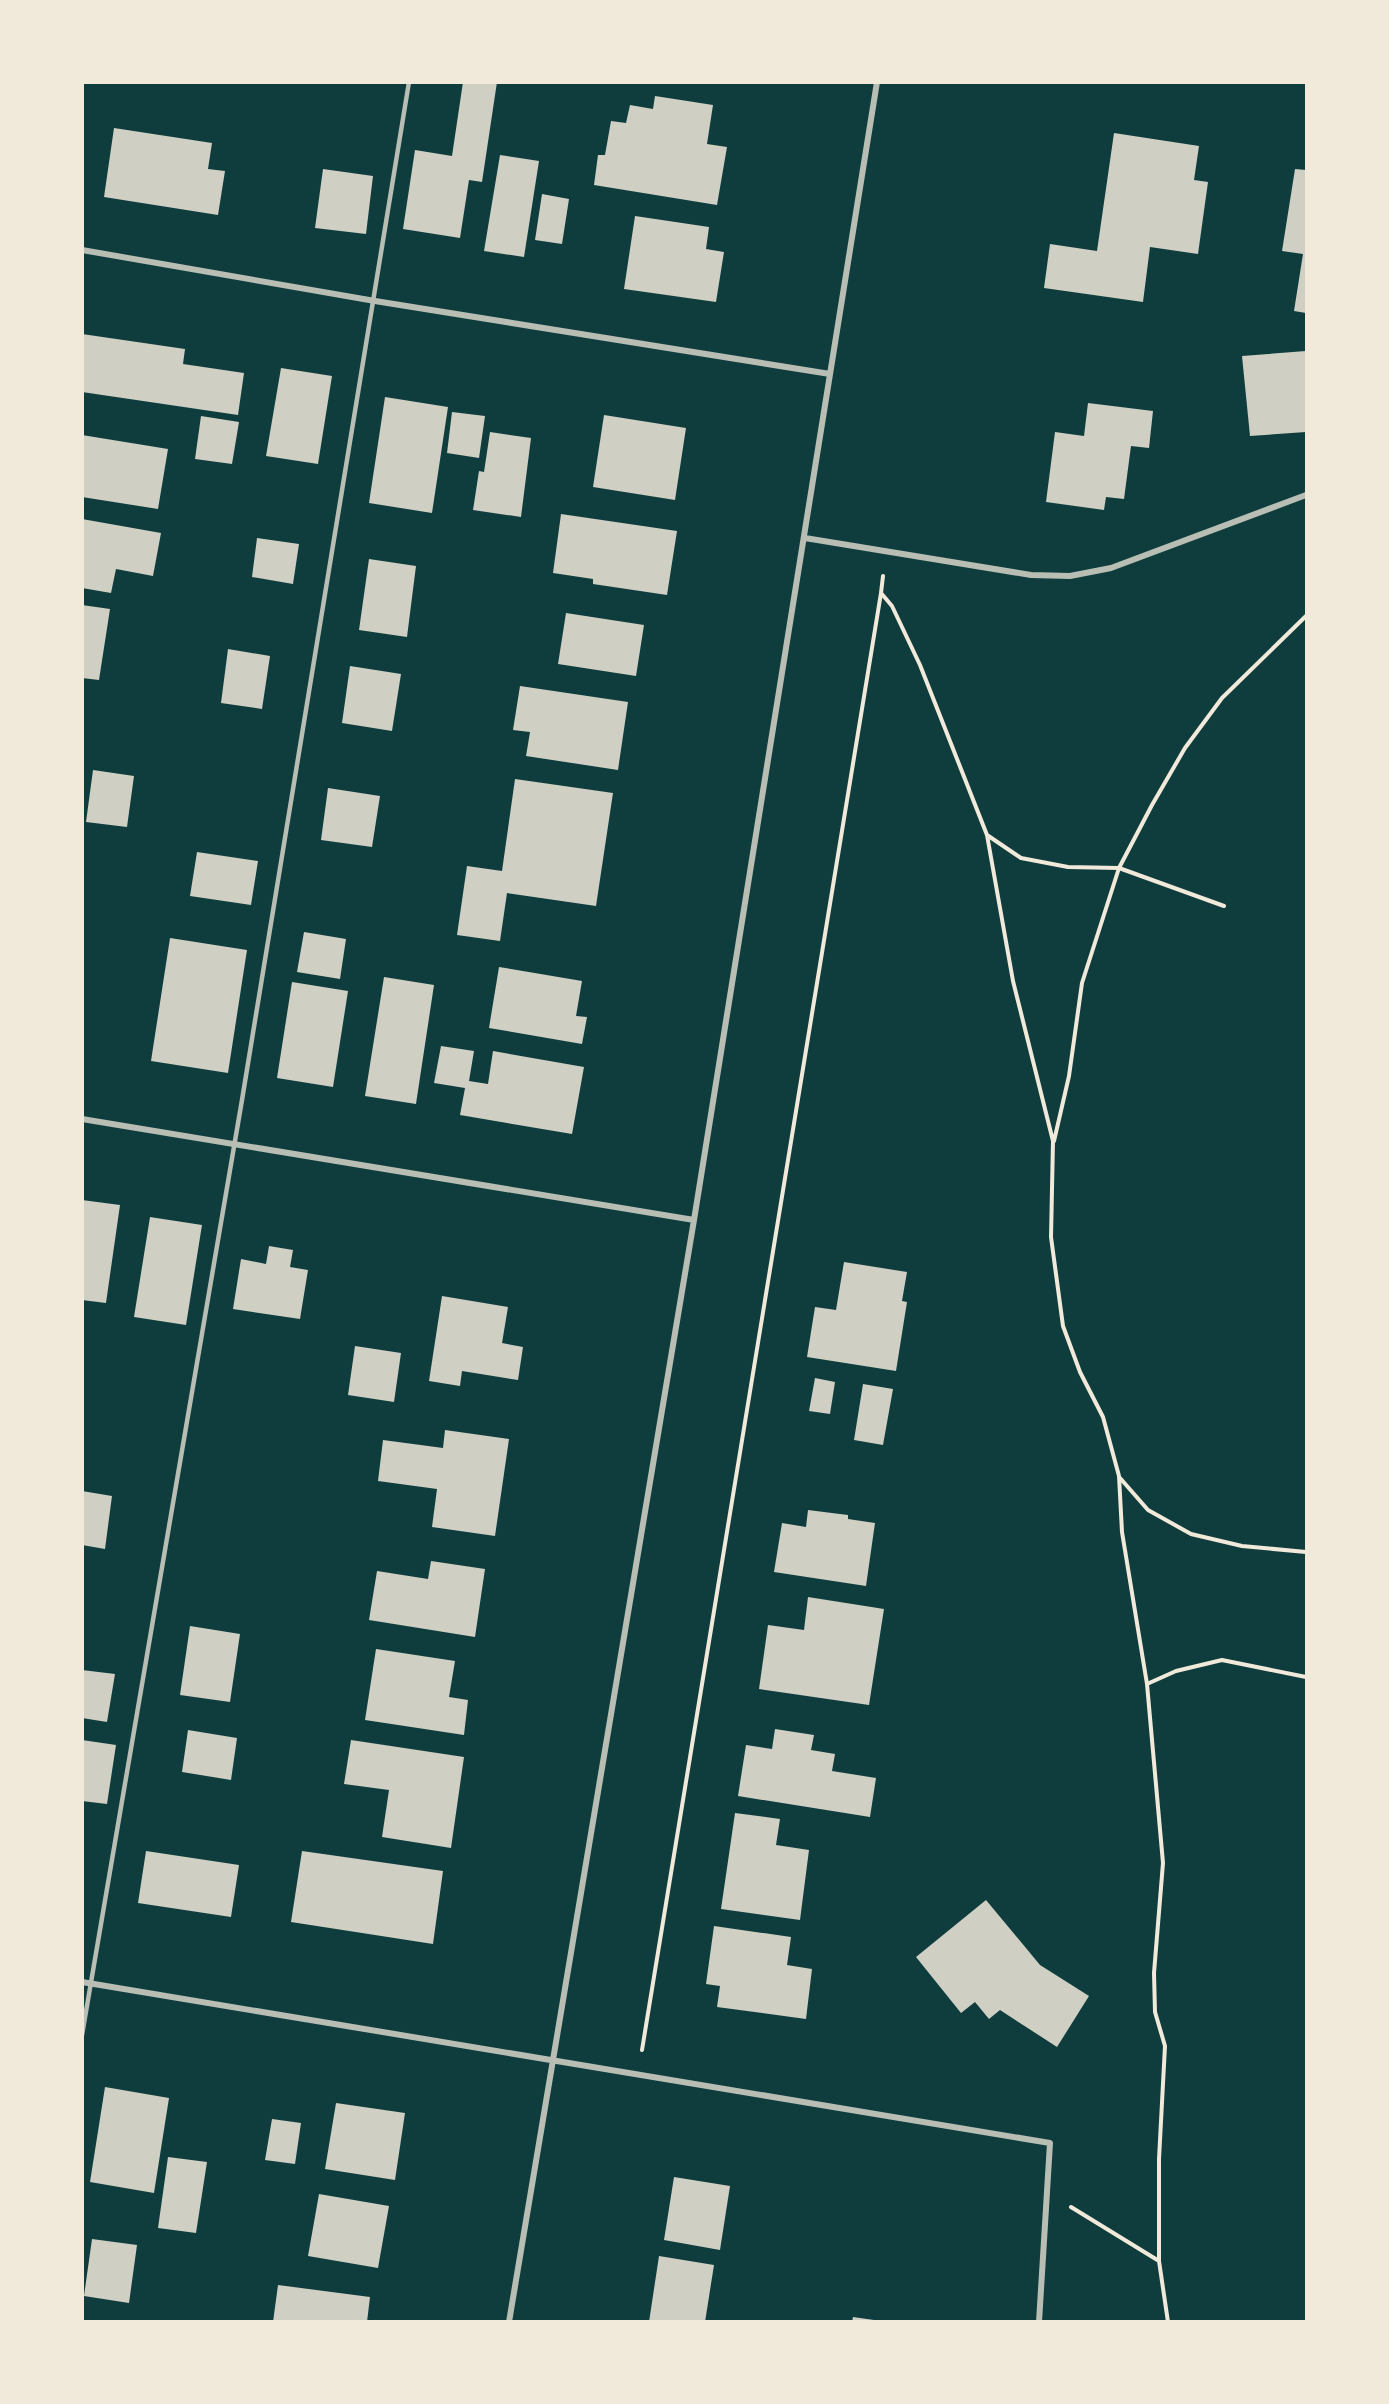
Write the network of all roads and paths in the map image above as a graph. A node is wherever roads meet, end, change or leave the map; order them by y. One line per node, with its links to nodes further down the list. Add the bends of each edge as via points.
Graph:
1 (410, 82): 4 (lane)
2 (877, 82): 5 (street)
3 (82, 250): 4 (street)
4 (375, 301): 5 (street); 16 (lane)
5 (830, 374): 7 (street)
6 (1306, 495): 8 (street, via 1111,568 1070,576 1031,575)
7 (805, 538): 8 (street); 17 (street)
8 (887, 552): 9 (path)
9 (881, 593): 11 (path, via 892,606 920,665); 26 (path)
10 (1306, 616): 12 (path, via 1209,715 1174,767)
11 (987, 835): 12 (path, via 1020,858 1068,867); 15 (path, via 1013,981)
12 (1119, 868): 13 (path); 15 (path, via 1082,983 1069,1076)
13 (1224, 906)
14 (82, 1119): 16 (street)
15 (1053, 1141): 18 (path, via 1051,1237 1063,1326 1103,1417)
16 (234, 1145): 17 (street); 23 (lane)
17 (694, 1220): 25 (street)
18 (1119, 1476): 19 (path, via 1148,1510 1191,1534 1242,1546); 21 (path, via 1122,1532)
19 (1306, 1552)
20 (1306, 1677): 21 (path, via 1222,1660 1176,1671)
21 (1147, 1684): 28 (path, via 1163,1863 1154,1973 1155,2012 1165,2046)
22 (82, 1983): 23 (street)
23 (91, 1984): 24 (lane); 25 (street)
24 (82, 2035)
25 (552, 2060): 26 (street); 29 (street)
26 (638, 2074): 27 (street, via 1050,2143)
27 (1047, 2193): 28 (path); 30 (street)
28 (1159, 2261): 31 (path)
29 (509, 2322)
30 (1039, 2322)
31 (1168, 2322)

